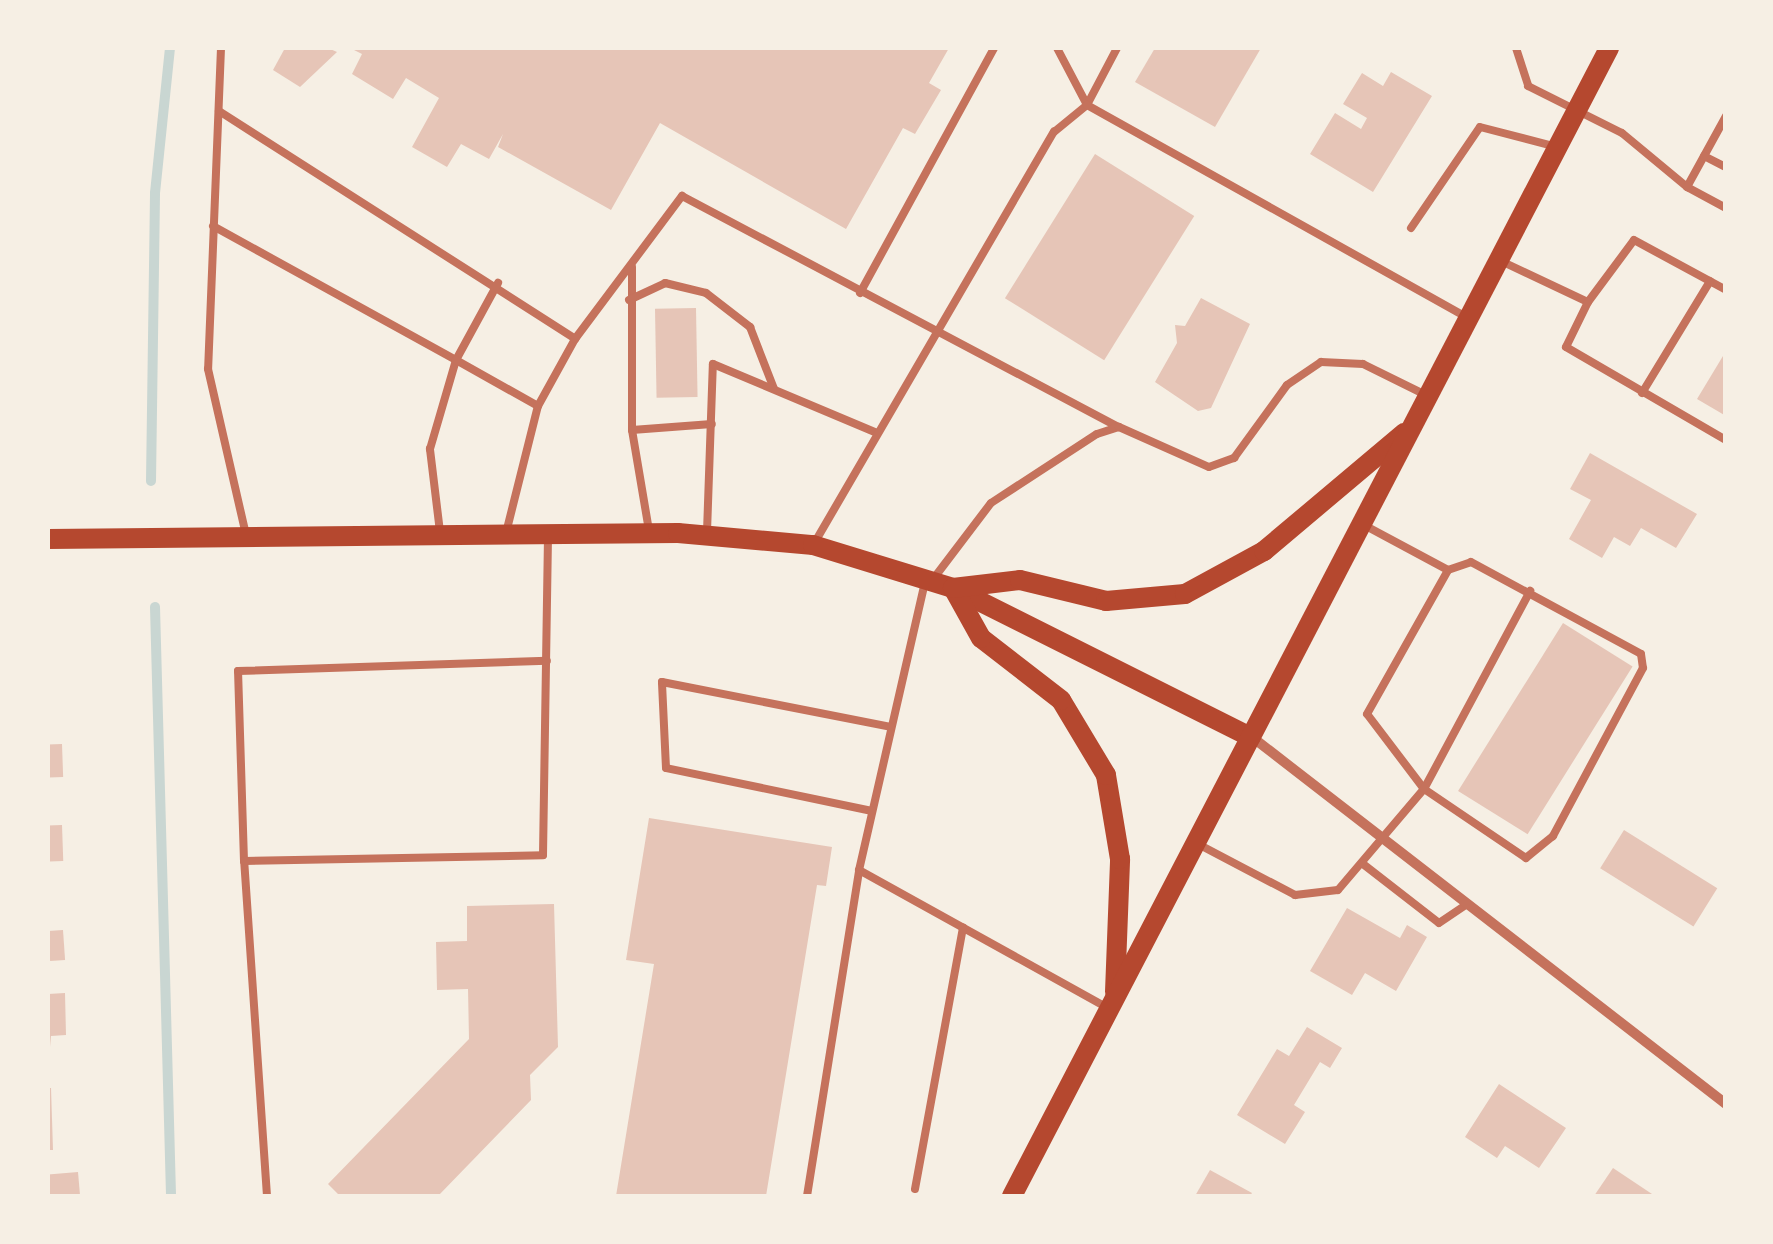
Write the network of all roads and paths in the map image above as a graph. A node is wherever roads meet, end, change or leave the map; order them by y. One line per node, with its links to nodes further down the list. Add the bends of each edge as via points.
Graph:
1 (221, 48): 8 (lane)
2 (994, 48): 23 (lane)
3 (1057, 48): 7 (lane)
4 (1116, 48): 7 (lane)
5 (1516, 48): 9 (lane, via 1520,79)
6 (1608, 48): 9 (main road)
7 (1087, 104): 26 (lane); 27 (lane, via 1054,132)
8 (219, 111): 16 (lane); 21 (lane)
9 (1574, 115): 11 (main road); 14 (lane, via 1622,133)
10 (1726, 116): 12 (lane)
11 (1557, 147): 17 (lane, via 1480,128); 18 (main road)
12 (1704, 156): 13 (lane); 14 (lane)
13 (1726, 167)
14 (1687, 187): 15 (lane)
15 (1726, 208)
16 (213, 226): 29 (lane); 45 (lane, via 208,369)
17 (1411, 228)
18 (1499, 260): 25 (lane); 26 (main road)
19 (632, 267): 23 (lane, via 682,196); 24 (lane); 28 (lane)
20 (1710, 281): 22 (lane); 25 (lane, via 1634,240); 31 (lane)
21 (498, 283): 28 (lane); 29 (lane)
22 (1726, 290)
23 (860, 293): 27 (lane)
24 (629, 300): 30 (lane, via 665,283 706,293 750,327); 37 (lane)
25 (1588, 302): 31 (lane, via 1566,346)
26 (1468, 318): 32 (main road)
27 (936, 335): 35 (lane); 38 (lane)
28 (575, 338): 33 (lane)
29 (456, 360): 33 (lane); 43 (lane, via 430,449)
30 (774, 389): 34 (lane, via 714,364); 38 (lane)
31 (1642, 393): 39 (lane)
32 (1428, 396): 35 (lane, via 1363,364 1322,362 1287,385 1234,458 1210,467); 36 (main road)
33 (538, 406): 44 (lane)
34 (712, 424): 37 (lane); 46 (lane)
35 (1119, 426): 50 (lane, via 991,503)
36 (1412, 426): 40 (main road); 50 (main road, via 1264,552 1185,594 1106,601 1020,580)
37 (632, 430): 42 (lane)
38 (877, 433): 48 (lane)
39 (1726, 440)
40 (1362, 524): 49 (lane); 54 (main road)
41 (548, 533): 42 (main road); 44 (main road); 52 (lane)
42 (649, 533): 46 (main road)
43 (440, 534): 44 (main road); 45 (main road)
44 (506, 534)
45 (246, 535): 47 (main road)
46 (707, 536): 48 (main road)
47 (48, 539)
48 (813, 545): 50 (main road)
49 (1448, 570): 51 (lane, via 1471,562); 55 (lane, via 1366,714)
50 (937, 582): 53 (lane); 54 (main road); 64 (main road, via 981,638 1061,700 1106,776 1119,832)
51 (1530, 591): 55 (lane); 55 (lane, via 1642,654 1570,803 1526,858)
52 (547, 661): 59 (lane, via 543,855); 59 (lane, via 238,671)
53 (891, 727): 56 (lane); 56 (lane, via 662,682 666,768)
54 (1251, 737): 57 (street); 58 (main road)
55 (1424, 789): 57 (lane)
56 (872, 812): 61 (lane)
57 (1385, 841): 60 (lane); 62 (street)
58 (1196, 843): 60 (lane, via 1296,895 1338,890); 64 (main road)
59 (244, 861): 67 (lane)
60 (1362, 864): 62 (lane, via 1439,923)
61 (858, 870): 63 (lane); 68 (lane)
62 (1467, 904): 65 (street)
63 (962, 928): 64 (lane); 66 (lane)
64 (1112, 1004): 69 (main road)
65 (1726, 1104)
66 (916, 1188)
67 (267, 1196)
68 (806, 1196)
69 (1012, 1196)

